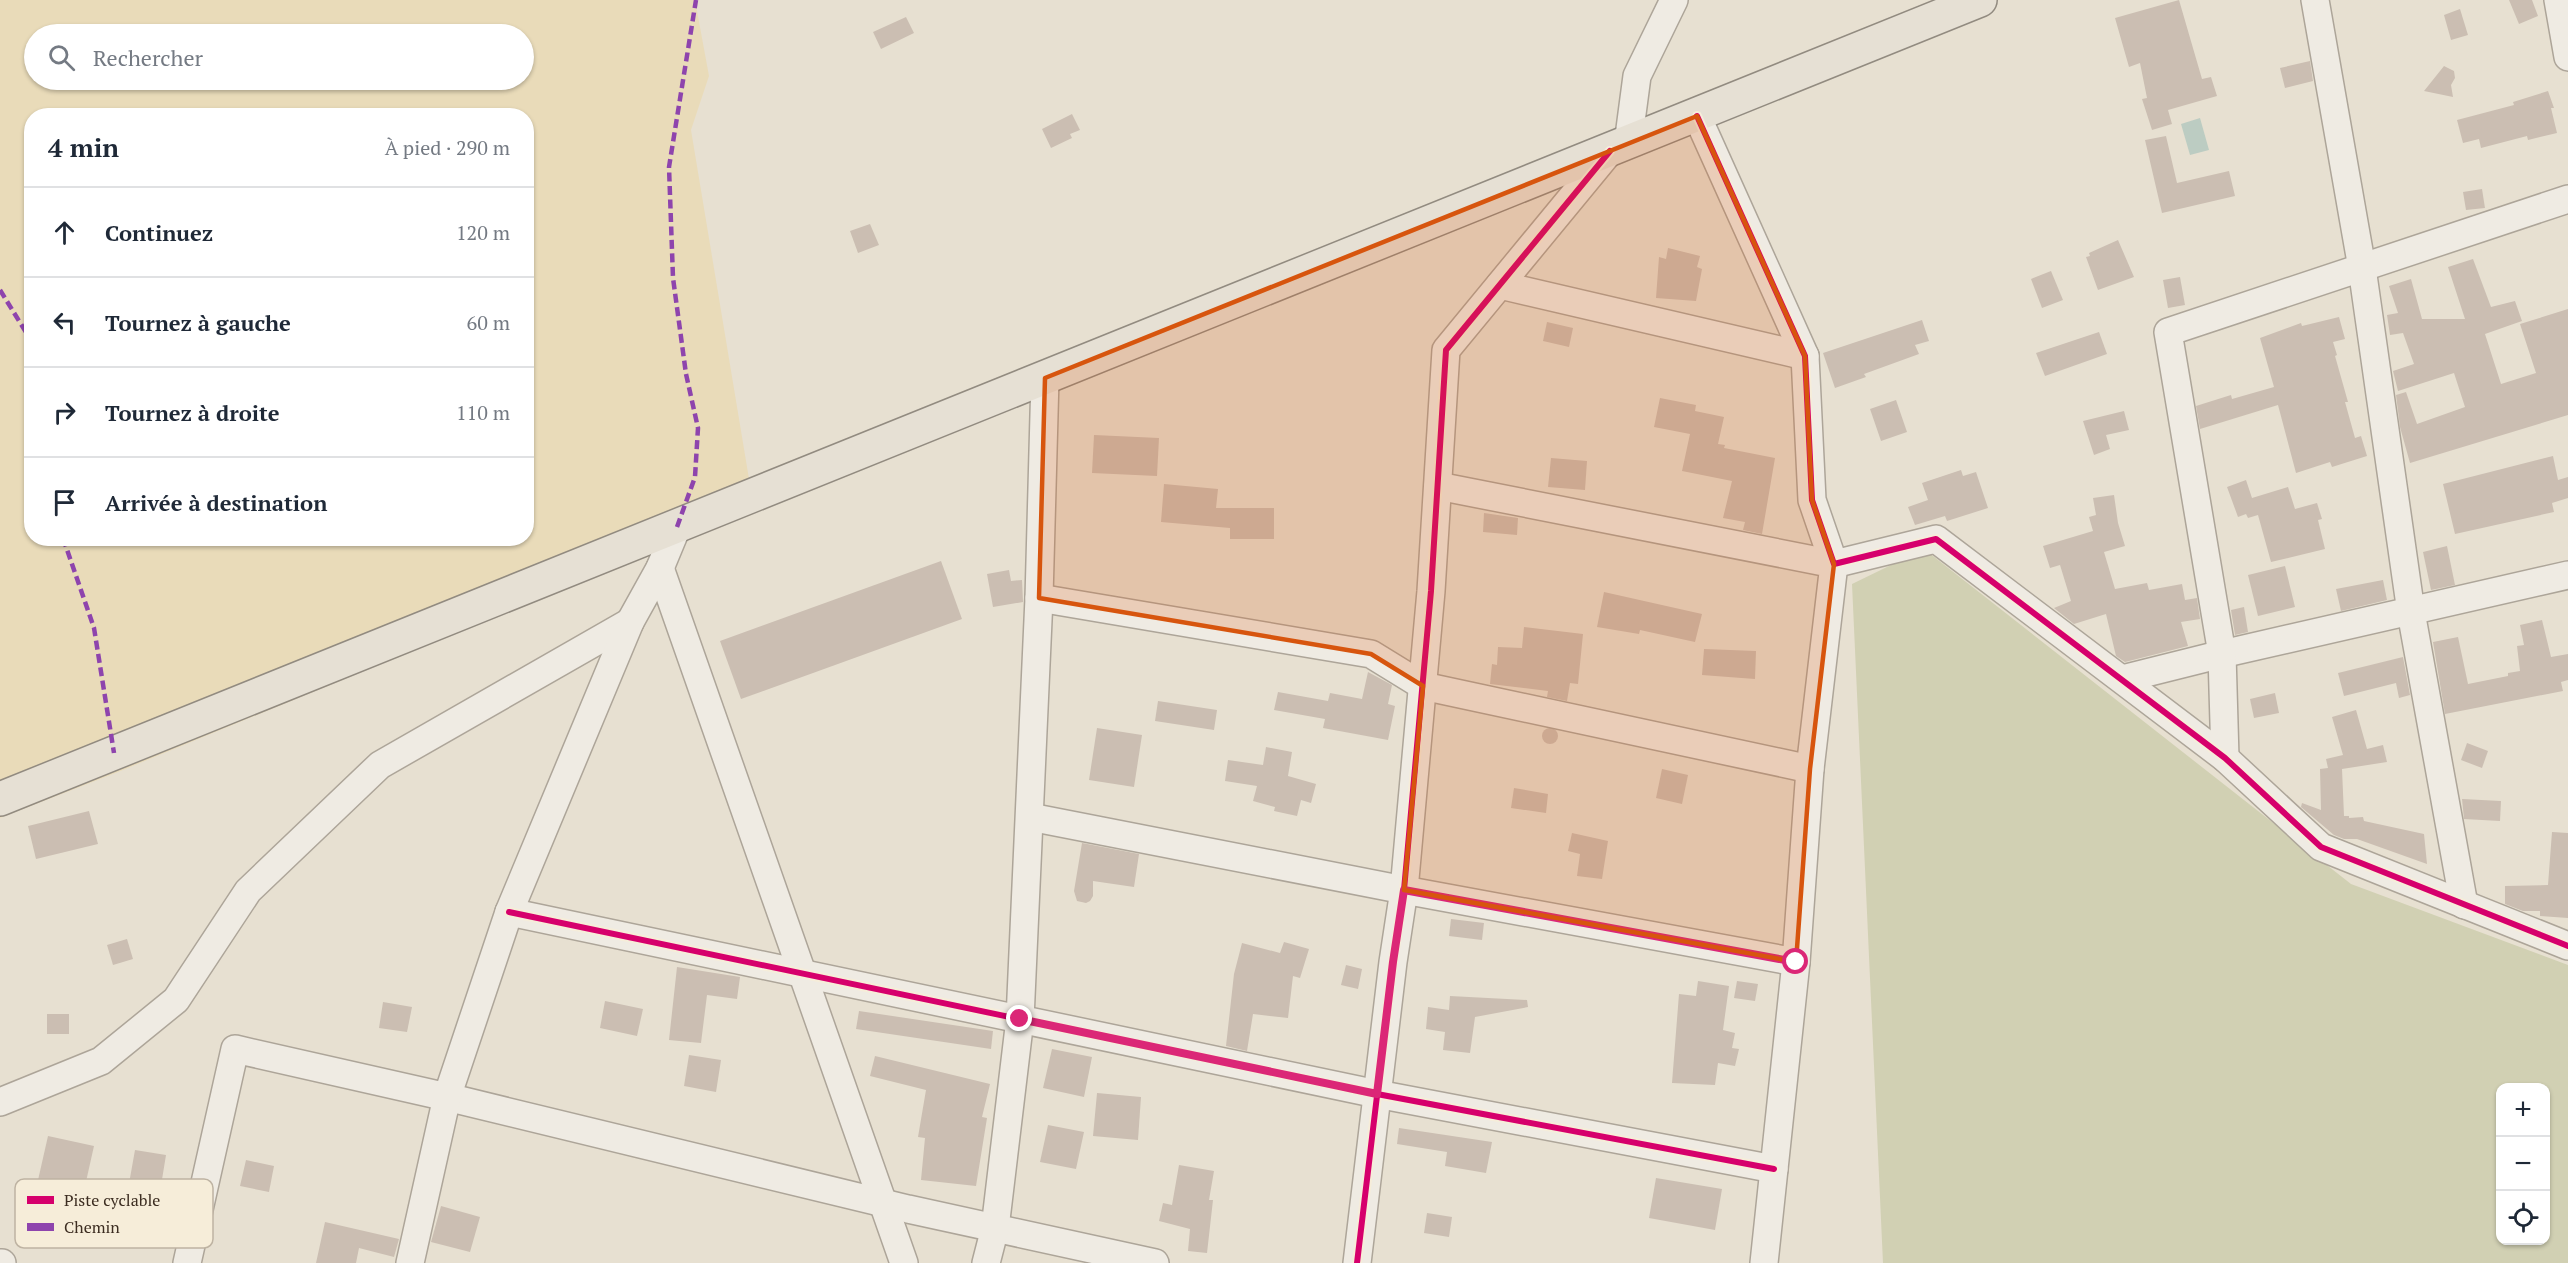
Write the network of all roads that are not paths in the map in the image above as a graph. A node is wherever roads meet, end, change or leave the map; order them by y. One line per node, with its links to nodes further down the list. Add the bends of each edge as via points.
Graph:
1 (1674, 0): 7 (street, via 1637,76)
2 (1980, 0): 6 (main road)
3 (2315, 0): 9 (street)
4 (2558, 0): 5 (street)
5 (2568, 57)
6 (1697, 116): 7 (main road); 11 (street)
7 (1619, 148): 10 (street); 12 (main road)
8 (2568, 200): 9 (street)
9 (2362, 268): 19 (street); 21 (street, via 2168,332)
10 (1500, 285): 11 (street); 13 (street, via 1446,350)
11 (1805, 356): 15 (street, via 1812,500)
12 (1045, 378): 14 (main road); 18 (street)
13 (1438, 486): 15 (street); 23 (street)
14 (677, 527): 16 (street); 26 (main road)
15 (1834, 564): 22 (street, via 1936,539); 25 (street)
16 (660, 568): 20 (street); 33 (street)
17 (2568, 575): 19 (street)
18 (1039, 598): 23 (street, via 1371,654); 27 (street)
19 (2411, 612): 21 (street); 29 (street)
20 (630, 622): 30 (street); 37 (street, via 380,765 248,891 176,1000 101,1061)
21 (2222, 654): 22 (street); 24 (street)
22 (2122, 679): 24 (street)
23 (1423, 686): 25 (street); 28 (street)
24 (2225, 758): 29 (street, via 2321,848)
25 (1809, 769): 32 (street)
26 (0, 799)
27 (1030, 817): 28 (street); 34 (street)
28 (1404, 890): 32 (street); 35 (street)
29 (2464, 904): 31 (street)
30 (509, 912): 33 (street); 36 (street)
31 (2568, 946)
32 (1796, 962): 38 (street)
33 (802, 973): 34 (street); 40 (street)
34 (1020, 1019): 35 (street); 41 (street)
35 (1377, 1094): 38 (street); 48 (street)
36 (447, 1097): 39 (street, via 235,1049); 40 (street); 44 (street)
37 (0, 1102)
38 (1774, 1170): 49 (street)
39 (206, 1179)
40 (883, 1203): 41 (street); 45 (street)
41 (995, 1228): 46 (street); 47 (street)
42 (190, 1248): 43 (street)
43 (187, 1263)
44 (410, 1263)
45 (904, 1263)
46 (986, 1263)
47 (1155, 1263)
48 (1357, 1263)
49 (1764, 1263)

